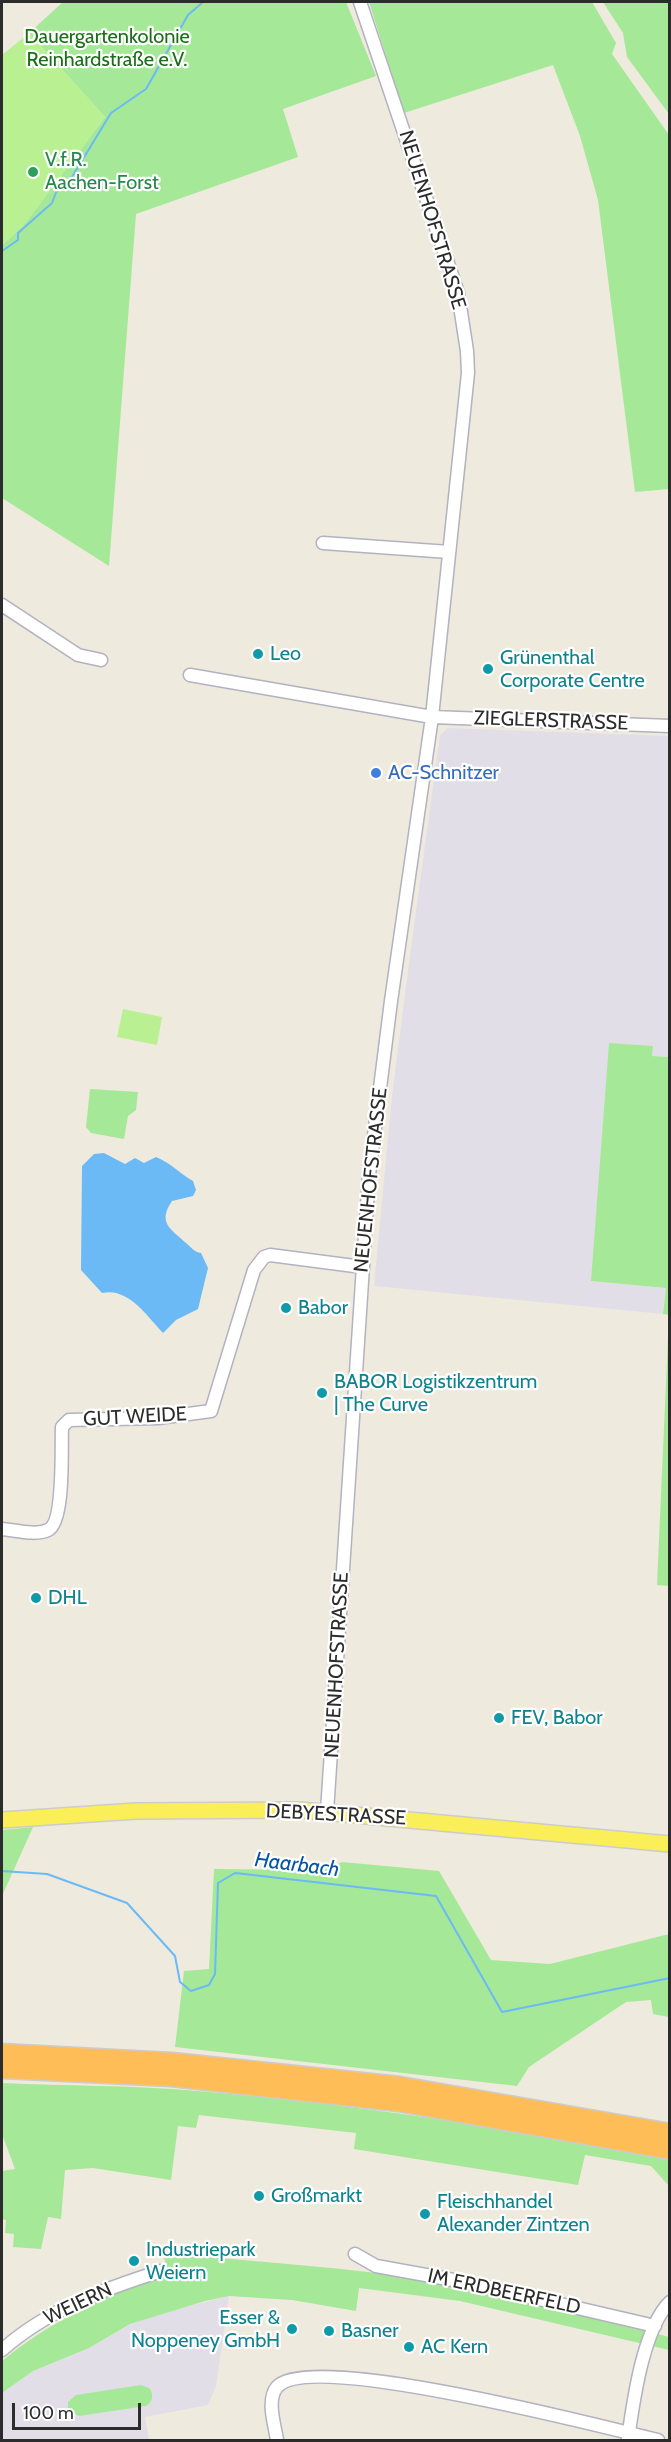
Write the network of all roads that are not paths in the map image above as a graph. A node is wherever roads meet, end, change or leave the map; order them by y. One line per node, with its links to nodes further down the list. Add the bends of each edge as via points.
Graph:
1 (360, 2): 3 (street, NEUENHOFSTRASSE, via 458,293 465,330 468,373)
2 (323, 543): 3 (street)
3 (449, 552): 7 (street, NEUENHOFSTRASSE)
4 (2, 605): 5 (street, via 78,655)
5 (101, 660)
6 (190, 675): 7 (street, ZIEGLERSTRASSE)
7 (432, 717): 8 (street, ZIEGLERSTRASSE); 9 (street, NEUENHOFSTRASSE, via 390,1001)
8 (669, 726)
9 (362, 1267): 10 (street, GUT WEIDE, via 264,1257 254,1270 211,1411 158,1418 69,1420 62,1427 56,1523 39,1533); 11 (street, NEUENHOFSTRASSE)
10 (2, 1529)
11 (327, 1812): 12 (main road, DEBYESTRASSE, via 136,1811); 13 (main road, DEBYESTRASSE)
12 (2, 1820)
13 (669, 1844)
14 (2, 2054): 16 (highway, via 172,2062 400,2086)
15 (2, 2069): 17 (highway, via 171,2077 398,2102)
16 (669, 2133)
17 (669, 2150)
18 (355, 2254): 21 (street, IM ERDBEERFELD, via 376,2266 490,2287)
19 (161, 2271): 22 (street, WEIERN, via 69,2306 32,2326)
20 (669, 2302): 21 (street)
21 (655, 2326): 23 (street)
22 (2, 2350)
23 (629, 2437): 24 (street, via 456,2393 305,2378 283,2382 273,2393); 25 (street)
24 (277, 2440)
25 (657, 2440)

